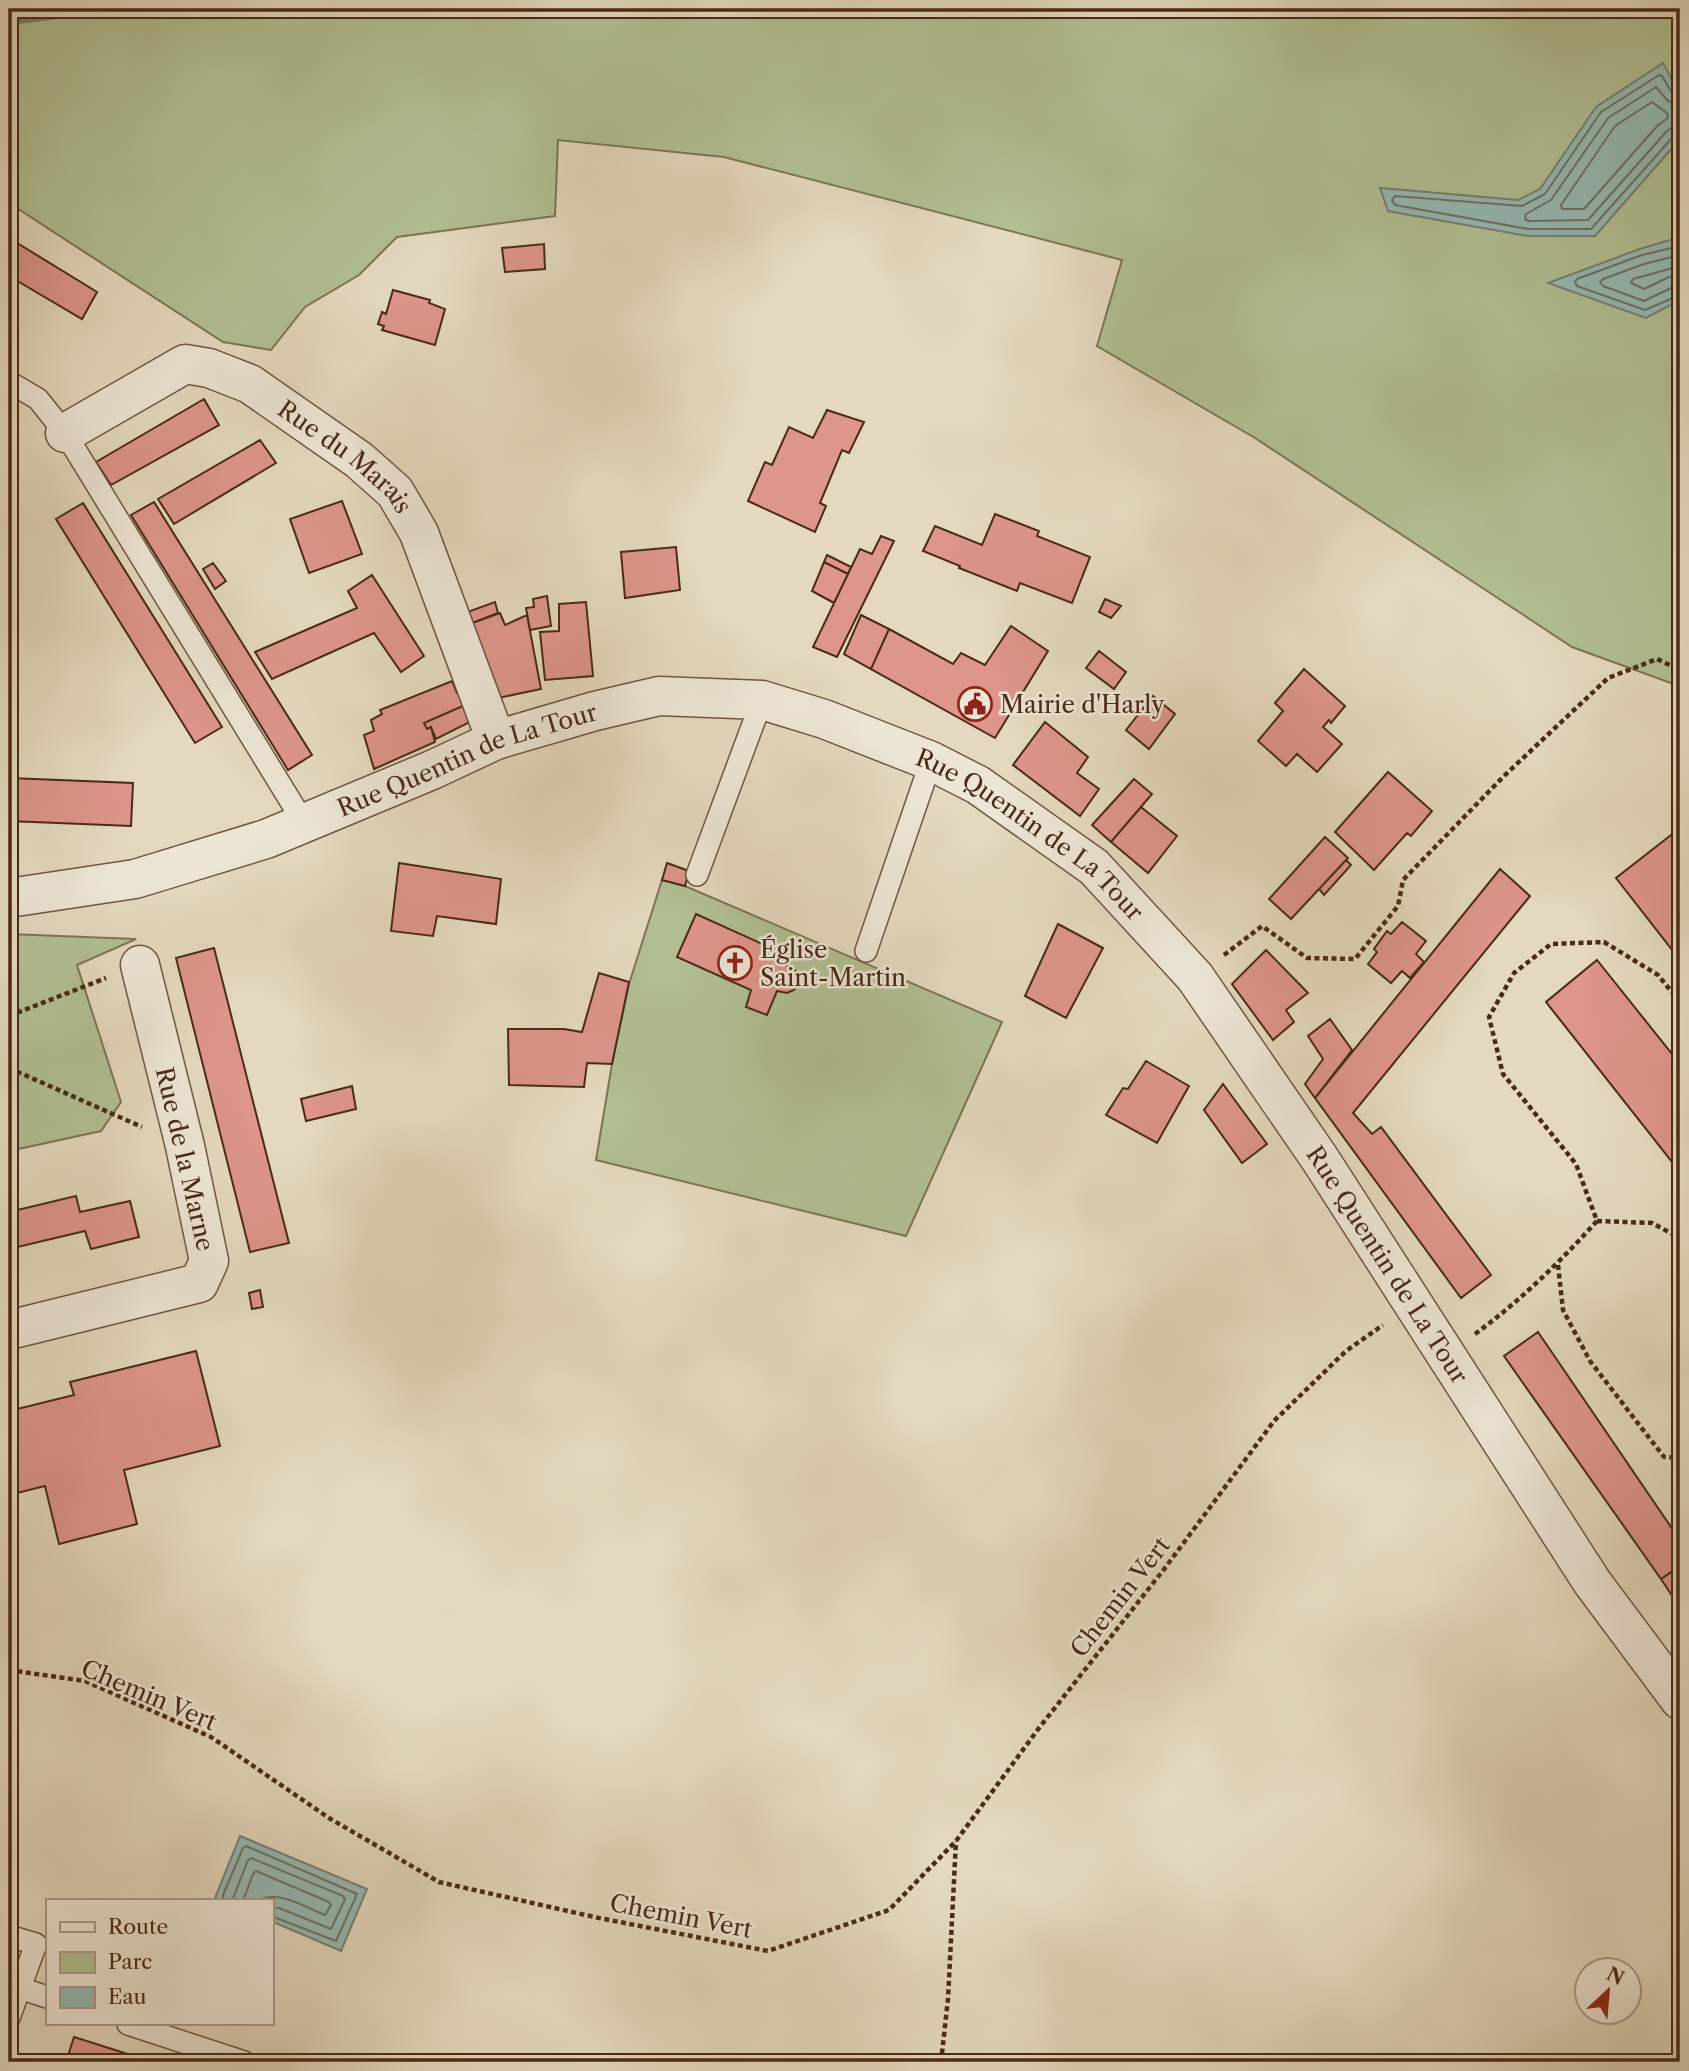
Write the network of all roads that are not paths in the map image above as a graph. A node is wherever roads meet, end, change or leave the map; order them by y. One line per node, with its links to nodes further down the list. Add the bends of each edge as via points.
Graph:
1 (9, 382): 2 (lane, via 38,398)
2 (65, 433): 4 (street, Rue du Marais, via 185,364 250,384 359,460 395,492 419,533); 6 (lane)
3 (762, 700): 4 (street, Rue Quentin de La Tour, via 659,696); 5 (street, Rue Quentin de La Tour); 7 (lane)
4 (496, 740): 6 (street, Rue Quentin de La Tour)
5 (931, 761): 9 (lane); 12 (street, Rue Quentin de La Tour, via 978,785 1094,867 1195,977 1320,1159 1592,1582)
6 (304, 823): 8 (street, Rue Quentin de La Tour, via 135,878)
7 (697, 875)
8 (9, 898)
9 (866, 951)
10 (140, 965): 11 (street, Rue de la Marne, via 209,1261 199,1283)
11 (9, 1330)
12 (1680, 1700)
13 (9, 1936): 14 (lane, via 36,1944)
14 (20, 1988): 15 (lane); 16 (lane)
15 (46, 1997)
16 (9, 2018)
17 (131, 2025): 18 (lane)
18 (244, 2062)

